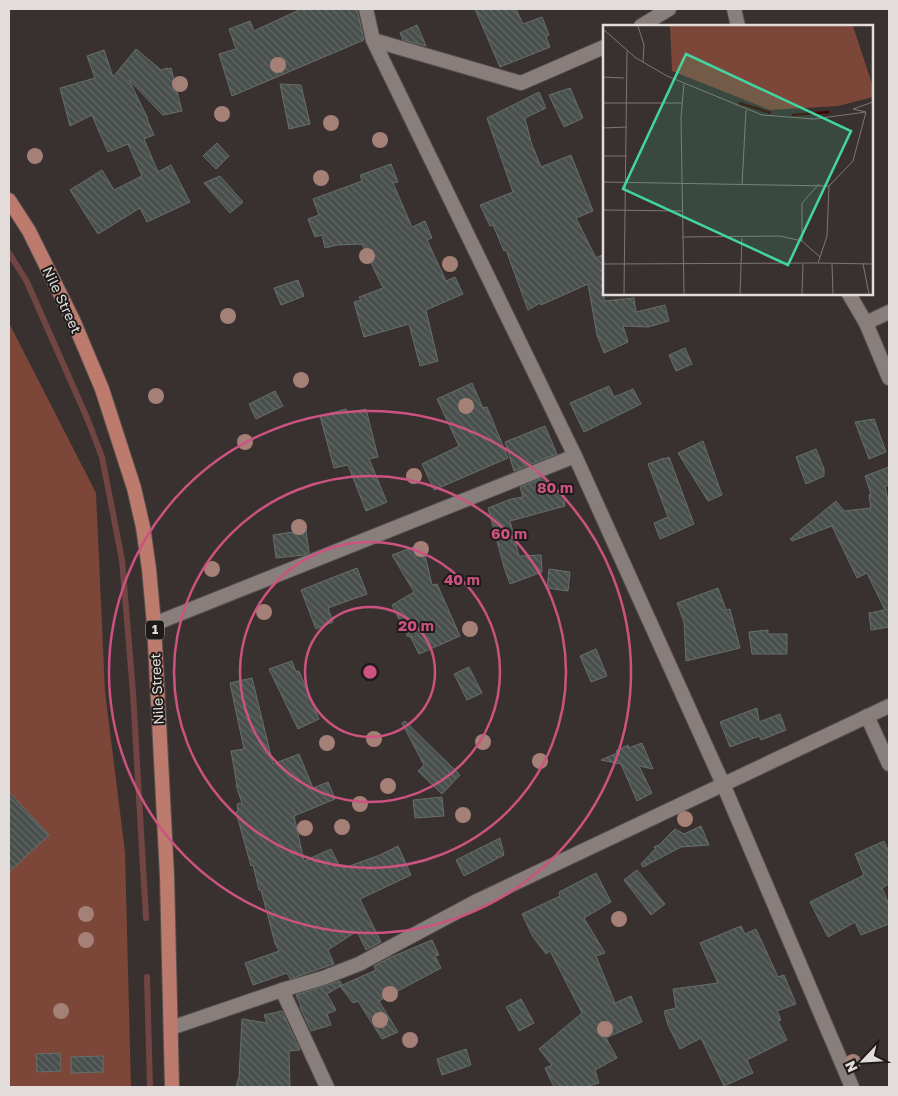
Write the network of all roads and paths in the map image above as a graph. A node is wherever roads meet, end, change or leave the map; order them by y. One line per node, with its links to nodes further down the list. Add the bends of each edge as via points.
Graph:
1 (366, 9): 6 (street)
2 (669, 9): 4 (street)
3 (734, 9): 5 (street)
4 (643, 25)
5 (738, 25)
6 (373, 40): 7 (street, via 521,83); 13 (street)
7 (603, 47)
8 (9, 200): 14 (main road, Nile Street / 1, via 29,230 102,389 143,527)
9 (850, 295): 11 (street)
10 (889, 312): 11 (street)
11 (866, 323): 12 (street)
12 (889, 378)
13 (575, 456): 14 (street); 18 (street)
14 (154, 624): 20 (main road, Nile Street / 1)
15 (889, 706): 16 (street)
16 (867, 716): 17 (street); 18 (street)
17 (889, 764)
18 (723, 784): 19 (street, via 477,901 359,964); 23 (street)
19 (282, 990): 20 (street); 22 (street)
20 (171, 1028): 21 (main road, Nile Street / 1)
21 (172, 1087)
22 (327, 1087)
23 (852, 1087)

